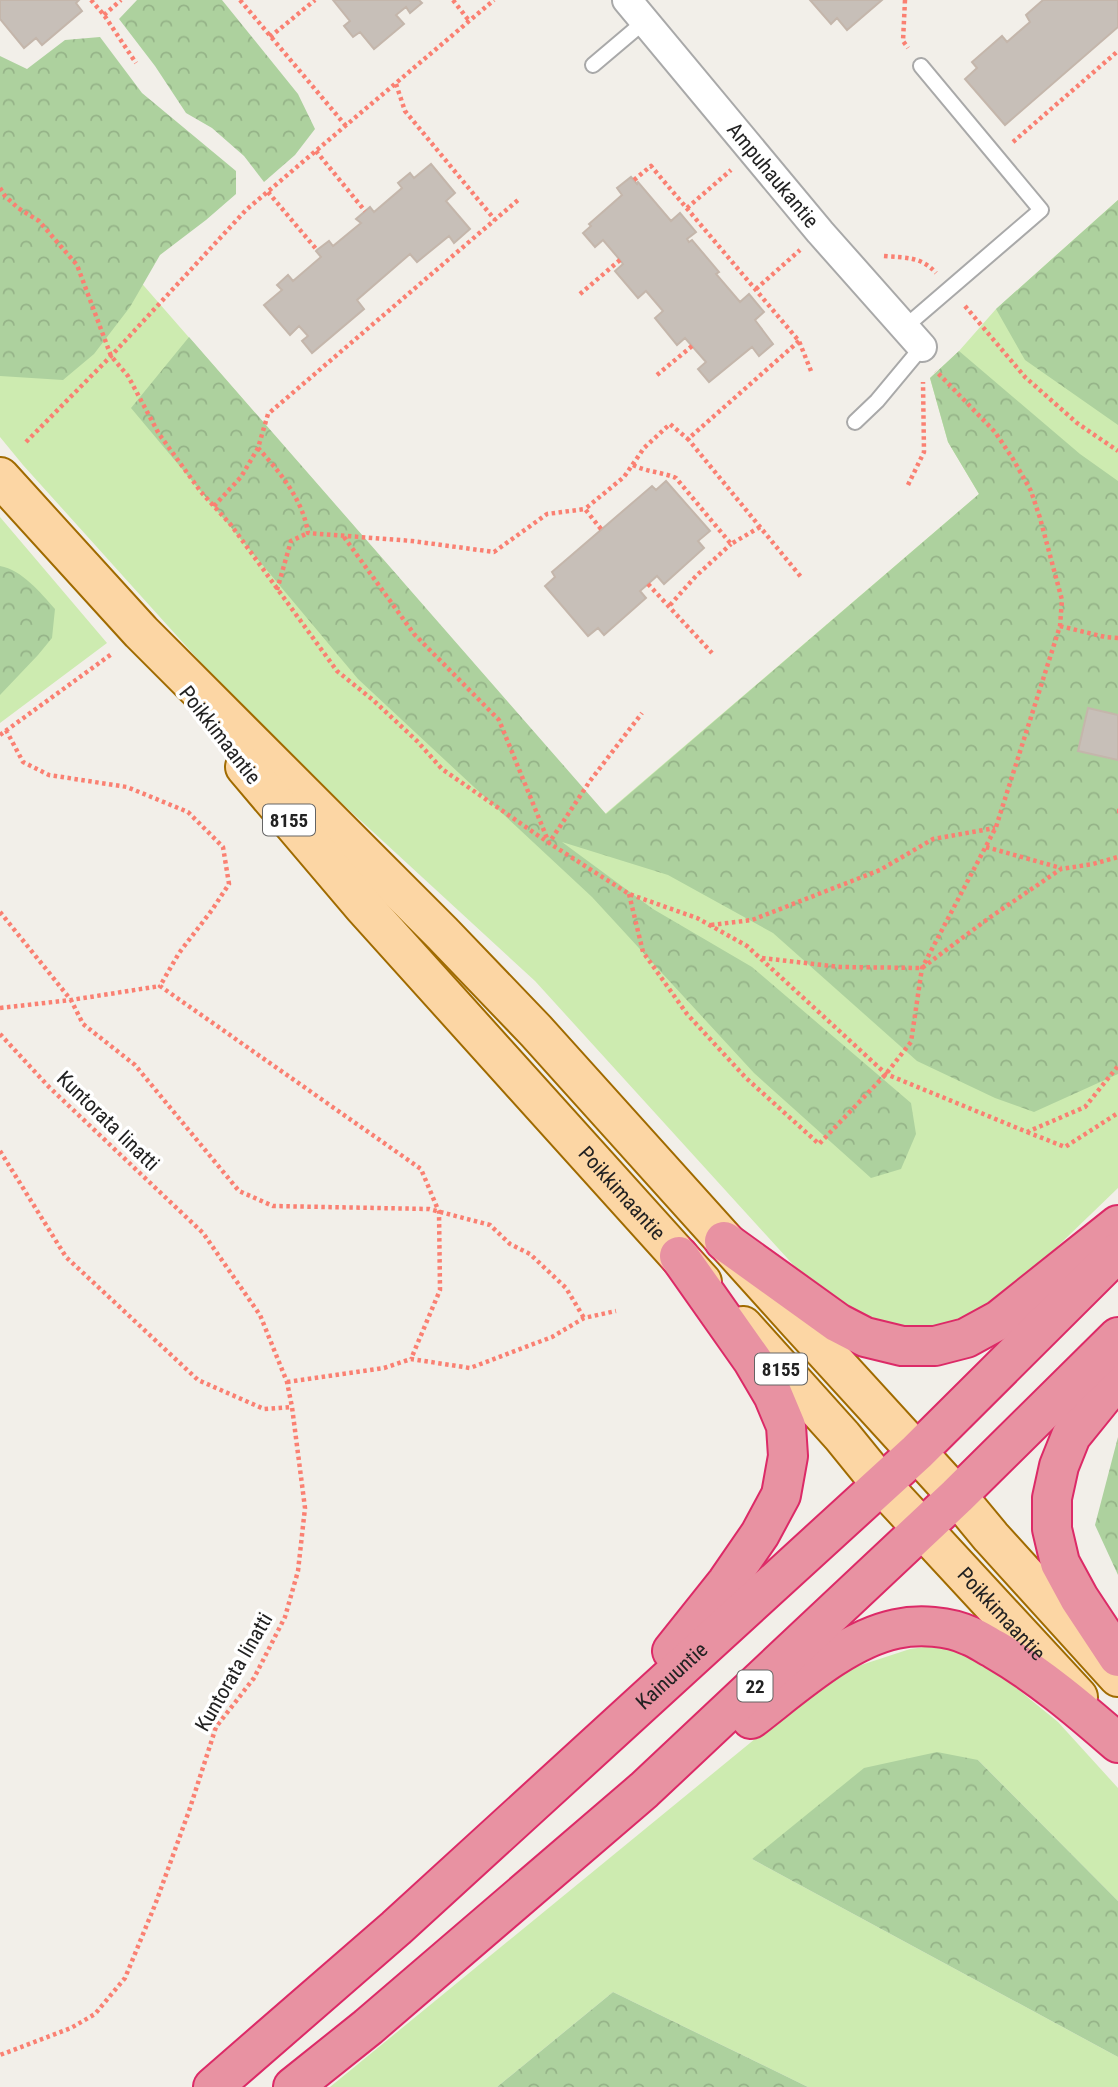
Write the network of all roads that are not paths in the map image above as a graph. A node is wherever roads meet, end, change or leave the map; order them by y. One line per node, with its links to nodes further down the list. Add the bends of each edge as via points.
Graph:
1 (636, 10): 2 (lane); 4 (street, Ampuhaukantie)
2 (593, 65)
3 (921, 65): 4 (lane, via 1041,210 950,288)
4 (913, 337): 5 (lane, via 877,401)
5 (855, 422)
6 (0, 477): 7 (main road, Poikkimaantie / 8155)
7 (141, 632): 9 (main road, Poikkimaantie / 8155, via 536,1031); 11 (main road, Poikkimaantie / 8155, via 262,789)
8 (1118, 1225): 9 (highway, via 999,1320 966,1338 934,1346 902,1346 865,1337 838,1323)
9 (724, 1241): 14 (main road, Poikkimaantie / 8155)
10 (1118, 1252): 14 (highway, Kainuuntie)
11 (678, 1255): 15 (main road, Poikkimaantie / 8155); 21 (highway, via 773,1395 786,1426 789,1456 781,1495 727,1582 646,1683)
12 (1118, 1337): 16 (highway, 22)
13 (1118, 1378): 18 (highway, via 1071,1436 1052,1498 1052,1529 1060,1563)
14 (916, 1452): 15 (highway, Kainuuntie); 16 (main road, Poikkimaantie)
15 (881, 1484): 17 (main road, Poikkimaantie); 21 (highway, Kainuuntie)
16 (957, 1496): 17 (highway, 22); 19 (main road, Poikkimaantie)
17 (922, 1529): 20 (main road, Poikkimaantie); 22 (highway, 22)
18 (1118, 1657)
19 (1118, 1677)
20 (1118, 1742): 22 (highway, via 1009,1658 969,1635 935,1627 897,1629 832,1658)
21 (551, 1788): 23 (highway, Kainuuntie)
22 (586, 1840): 24 (highway, 22)
23 (213, 2087)
24 (293, 2087)

